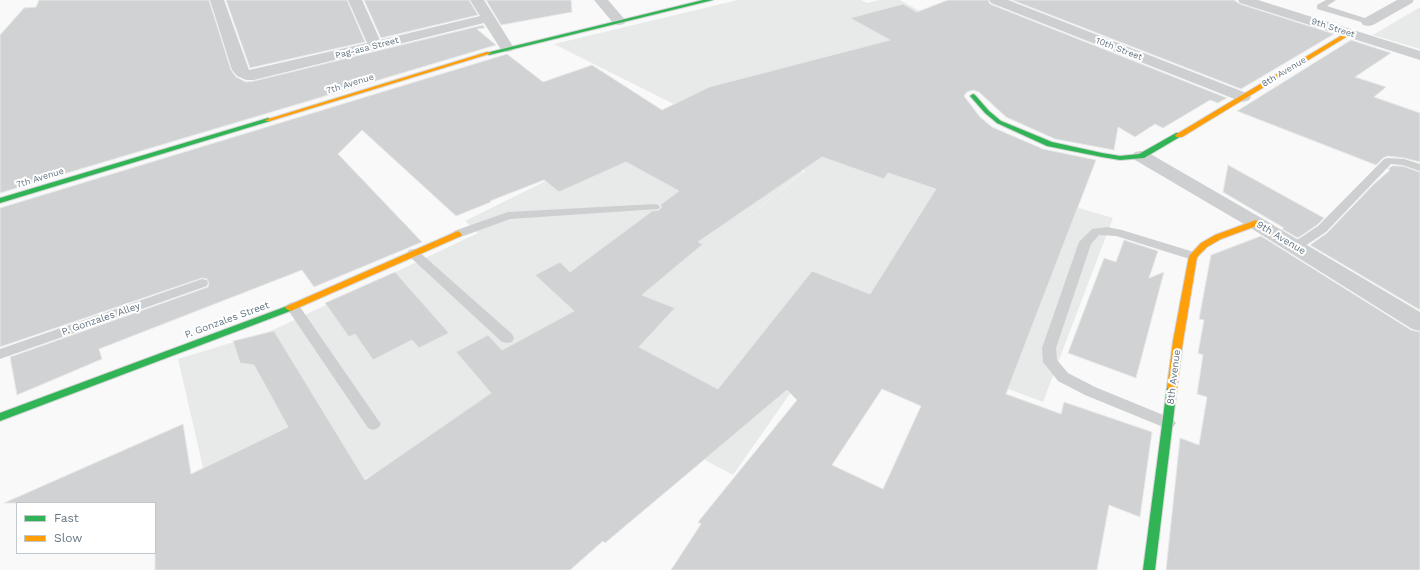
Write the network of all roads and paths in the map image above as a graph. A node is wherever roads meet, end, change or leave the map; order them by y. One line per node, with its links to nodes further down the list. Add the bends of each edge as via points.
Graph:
1 (217, 0): 14 (street, Pag-asa Street, via 240,70 246,75 263,74)
2 (355, 0): 14 (street)
3 (477, 0): 10 (street)
4 (601, 0): 11 (street)
5 (710, 0): 11 (street, 7th Avenue)
6 (996, 0): 18 (street, 10th Street)
7 (1245, 0): 13 (street, 9th Street)
8 (1332, 0): 12 (lane, via 1320,7)
9 (1407, 0): 12 (street, 8th Avenue)
10 (488, 18): 14 (street, Pag-asa Street); 15 (street)
11 (618, 21): 15 (street, 7th Avenue)
12 (1368, 22): 13 (lane, 8th Avenue)
13 (1349, 33): 16 (street, 9th Street); 18 (street, 8th Avenue)
14 (376, 46)
15 (507, 48): 21 (street, 7th Avenue)
16 (1420, 56)
17 (973, 96): 19 (street, via 986,112 999,122 1050,144 1120,158)
18 (1243, 97): 19 (street, 8th Avenue)
19 (1141, 156): 23 (street, 9th Avenue)
20 (1420, 168): 25 (lane, via 1404,162 1388,161 1322,229)
21 (0, 201)
22 (654, 207): 24 (lane, via 508,216)
23 (1256, 223): 25 (street, 9th Avenue); 27 (street, via 1218,237 1204,245)
24 (458, 234): 26 (street, P. Gonzales Street)
25 (1295, 247): 30 (street, 9th Avenue)
26 (413, 253): 29 (street, P. Gonzales Street); 31 (lane)
27 (1193, 256): 34 (street, 8th Avenue, via 1178,342); 34 (lane, via 1118,233 1096,232 1085,242 1049,348 1050,362 1062,377)
28 (202, 283): 32 (lane, P. Gonzales Alley)
29 (293, 308): 33 (street, P. Gonzales Street); 35 (lane)
30 (1420, 323)
31 (507, 338)
32 (0, 354)
33 (0, 417)
34 (1168, 423): 36 (street, 8th Avenue)
35 (373, 424)
36 (1149, 570)

